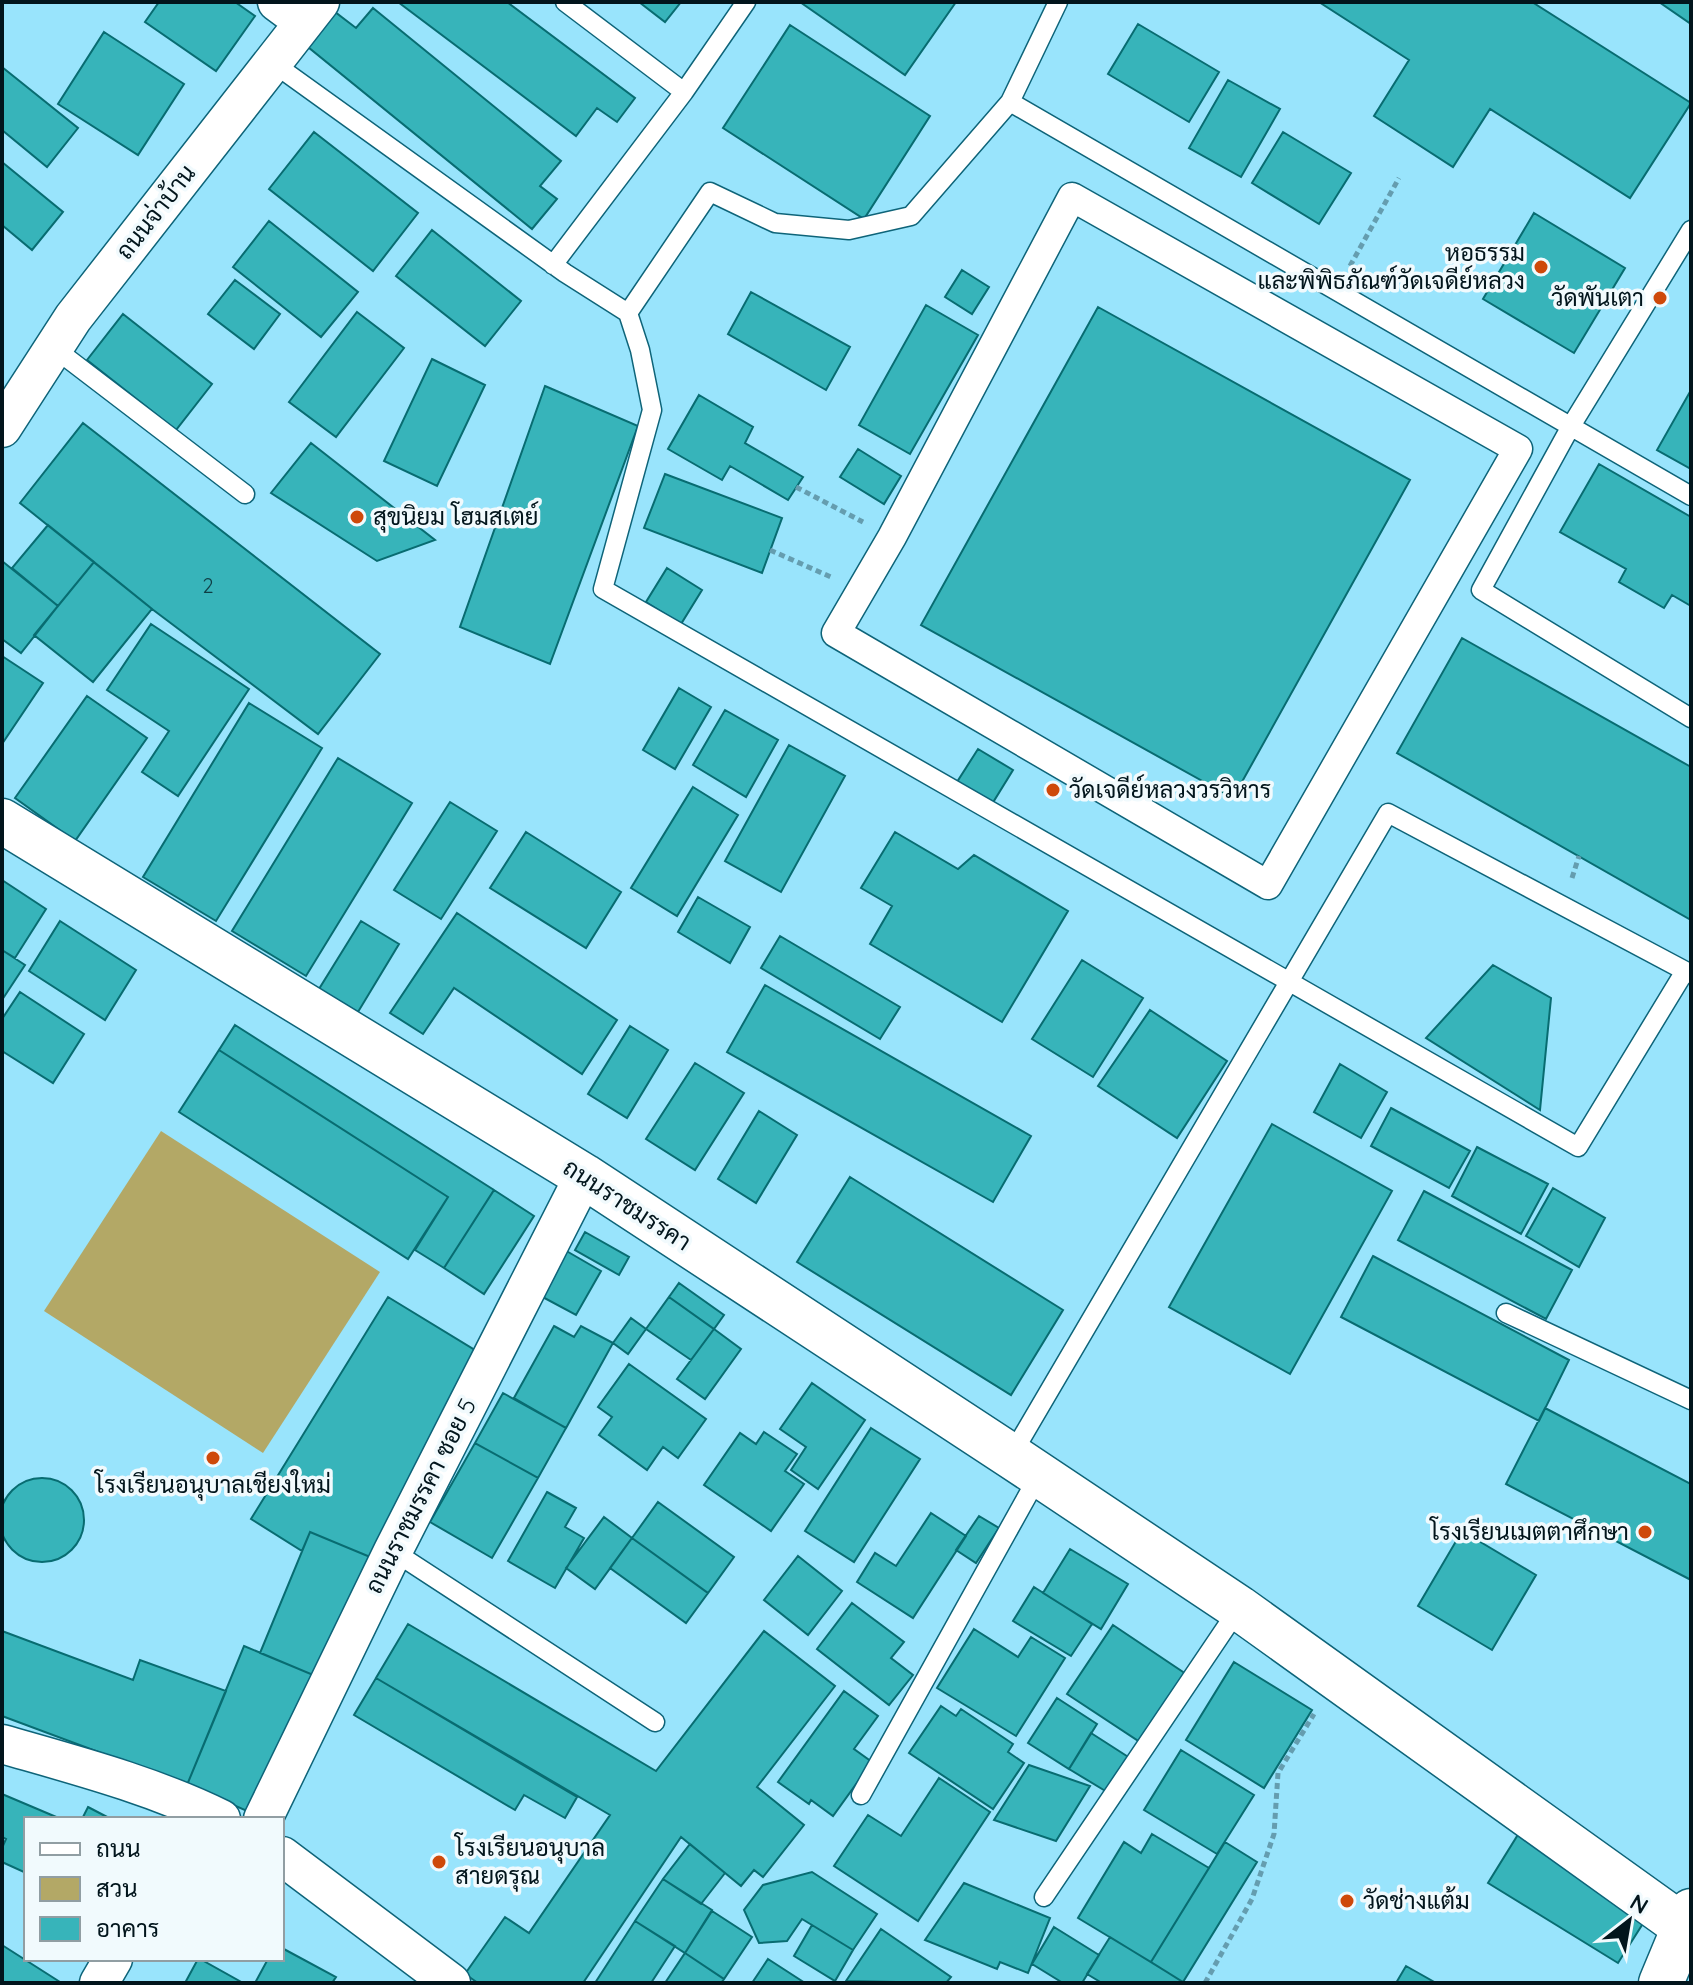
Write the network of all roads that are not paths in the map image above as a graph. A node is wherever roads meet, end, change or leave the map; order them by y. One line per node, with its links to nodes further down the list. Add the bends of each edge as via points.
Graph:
1 (565, 2): 6 (lane)
2 (746, 2): 6 (lane)
3 (1058, 2): 7 (lane)
4 (300, 9): 5 (street, ถนนจ่าบ้าน)
5 (273, 63): 9 (lane); 11 (street, ถนนจ่าบ้าน)
6 (684, 92): 9 (lane)
7 (1010, 102): 10 (lane, via 911,216 849,230 775,223 710,192); 12 (lane)
8 (1691, 230): 12 (lane)
9 (553, 265): 10 (lane)
10 (628, 313): 20 (lane, via 652,410 603,589)
11 (54, 348): 13 (street, ถนนจ่าบ้าน); 14 (lane)
12 (1571, 426): 15 (lane); 17 (lane, via 1481,590)
13 (2, 428)
14 (245, 494)
15 (1691, 496)
16 (892, 537): 16 (street, via 1072,197 1518,449 1268,885 836,633)
17 (1691, 718)
18 (2, 821): 21 (street, ถนนราชมรรคา)
19 (1688, 972): 20 (lane, via 1388,813); 20 (lane, via 1578,1147)
20 (1289, 982): 24 (lane)
21 (584, 1176): 24 (street, ถนนราชมรรคา); 25 (street, ถนนราชมรรคา ซอย 5)
22 (1506, 1313): 23 (lane)
23 (1691, 1400)
24 (1025, 1466): 26 (street, ถนนราชมรรคา); 29 (lane)
25 (393, 1551): 27 (lane); 31 (street, ถนนราชมรรคา ซอย 5)
26 (1239, 1608): 33 (lane); 34 (street, ถนนราชมรรคา)
27 (655, 1722)
28 (2, 1744): 30 (street, via 97,1772)
29 (861, 1795)
30 (204, 1815)
31 (264, 1817)
32 (284, 1858): 37 (street)
33 (1044, 1897)
34 (1689, 1923): 38 (street)
35 (112, 1961): 36 (street)
36 (99, 1983)
37 (451, 1983)
38 (1661, 1983)

